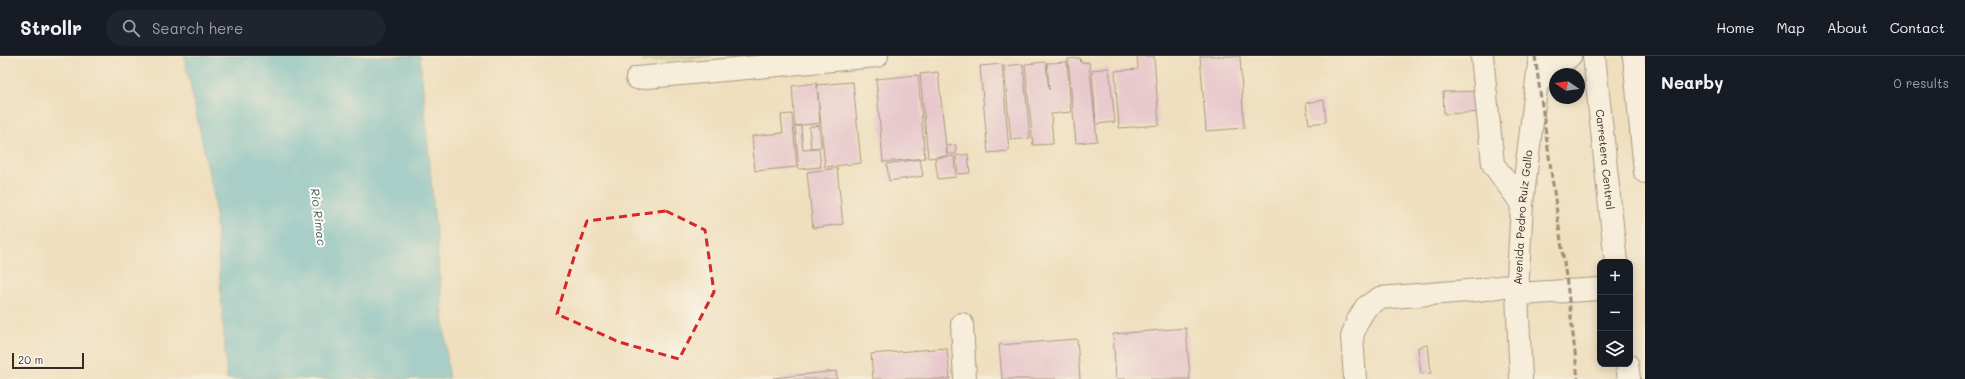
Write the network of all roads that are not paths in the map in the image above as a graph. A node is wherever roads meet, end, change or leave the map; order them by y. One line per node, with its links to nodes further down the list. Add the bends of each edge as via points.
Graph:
1 (877, 56): 7 (main road)
2 (1482, 56): 10 (main road, via 1493,164)
3 (1540, 56): 8 (main road, Avenida Pedro Ruiz Gallo)
4 (1570, 56): 8 (main road)
5 (1594, 56): 11 (main road, Carretera Central)
6 (1634, 56): 9 (main road)
7 (637, 78)
8 (1537, 82): 10 (main road, Avenida Pedro Ruiz Gallo)
9 (1645, 172)
10 (1522, 204): 12 (main road, Avenida Pedro Ruiz Gallo)
11 (1616, 259)
12 (1518, 289): 13 (main road); 17 (main road, via 1380,298 1366,307 1352,337); 18 (main road, Avenida Pedro Ruiz Gallo)
13 (1597, 289)
14 (962, 324): 16 (main road)
15 (1627, 367): 19 (main road)
16 (965, 379)
17 (1355, 379)
18 (1521, 379)
19 (1629, 379)

